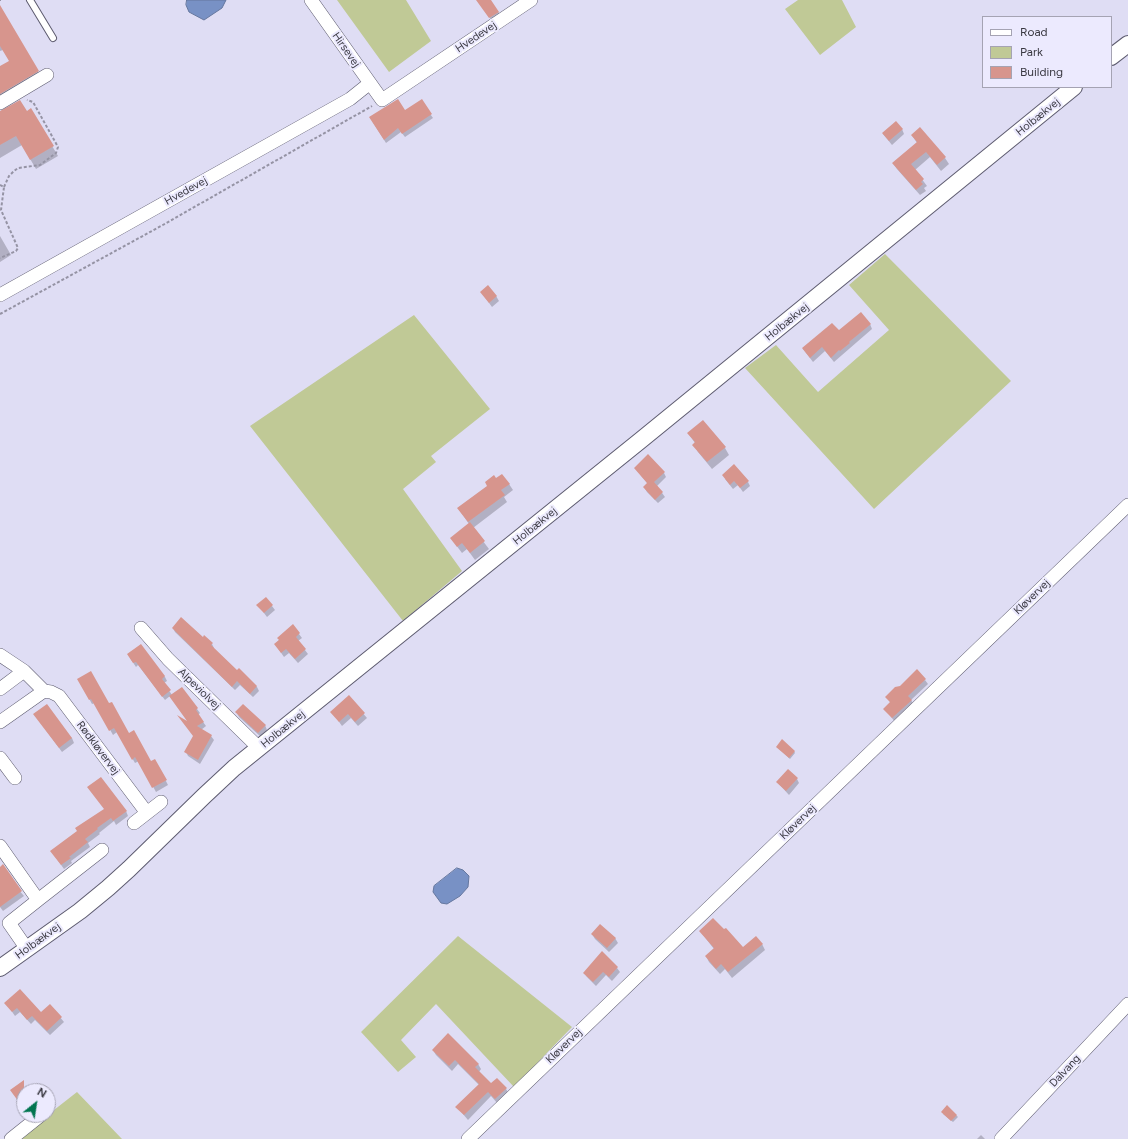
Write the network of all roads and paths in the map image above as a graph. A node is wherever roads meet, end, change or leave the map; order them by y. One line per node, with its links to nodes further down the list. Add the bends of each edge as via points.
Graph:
1 (30, 0): 4 (lane)
2 (310, 0): 8 (street, Hirsevej)
3 (531, 0): 11 (street, Hvedevej)
4 (53, 38)
5 (1128, 44): 6 (street)
6 (1112, 56)
7 (47, 75): 10 (street)
8 (370, 84): 11 (street, Hirsevej); 16 (street, Hvedevej, via 350,99)
9 (1073, 88): 25 (street, Holbækvej, via 642,440)
10 (21, 91): 12 (street); 14 (path, via 33,102 58,147 56,153 40,166 18,168)
11 (382, 100): 17 (path)
12 (0, 103)
13 (0, 185): 14 (path)
14 (4, 187): 15 (path, via 1,210 18,248)
15 (0, 258)
16 (0, 295)
17 (0, 314)
18 (1128, 505): 40 (street, Kløvervej)
19 (141, 628): 25 (street, Alpeviolvej, via 168,659)
20 (0, 655): 21 (street, Rødkløvervej)
21 (24, 671): 22 (street); 23 (street, Rødkløvervej)
22 (0, 689)
23 (44, 691): 24 (street); 29 (street, Rødkløvervej, via 59,696)
24 (0, 722)
25 (259, 748): 35 (street, Holbækvej, via 204,796 108,888)
26 (0, 758): 27 (street)
27 (15, 778)
28 (161, 802): 29 (street)
29 (147, 813): 30 (street)
30 (134, 823)
31 (0, 846): 33 (street)
32 (102, 850): 33 (street)
33 (38, 900): 34 (street)
34 (5, 926): 35 (street)
35 (27, 949): 36 (street, Holbækvej)
36 (0, 968)
37 (1128, 1004): 41 (street, Dalvang)
38 (31, 1123): 39 (street)
39 (11, 1139)
40 (468, 1139)
41 (1001, 1139)

